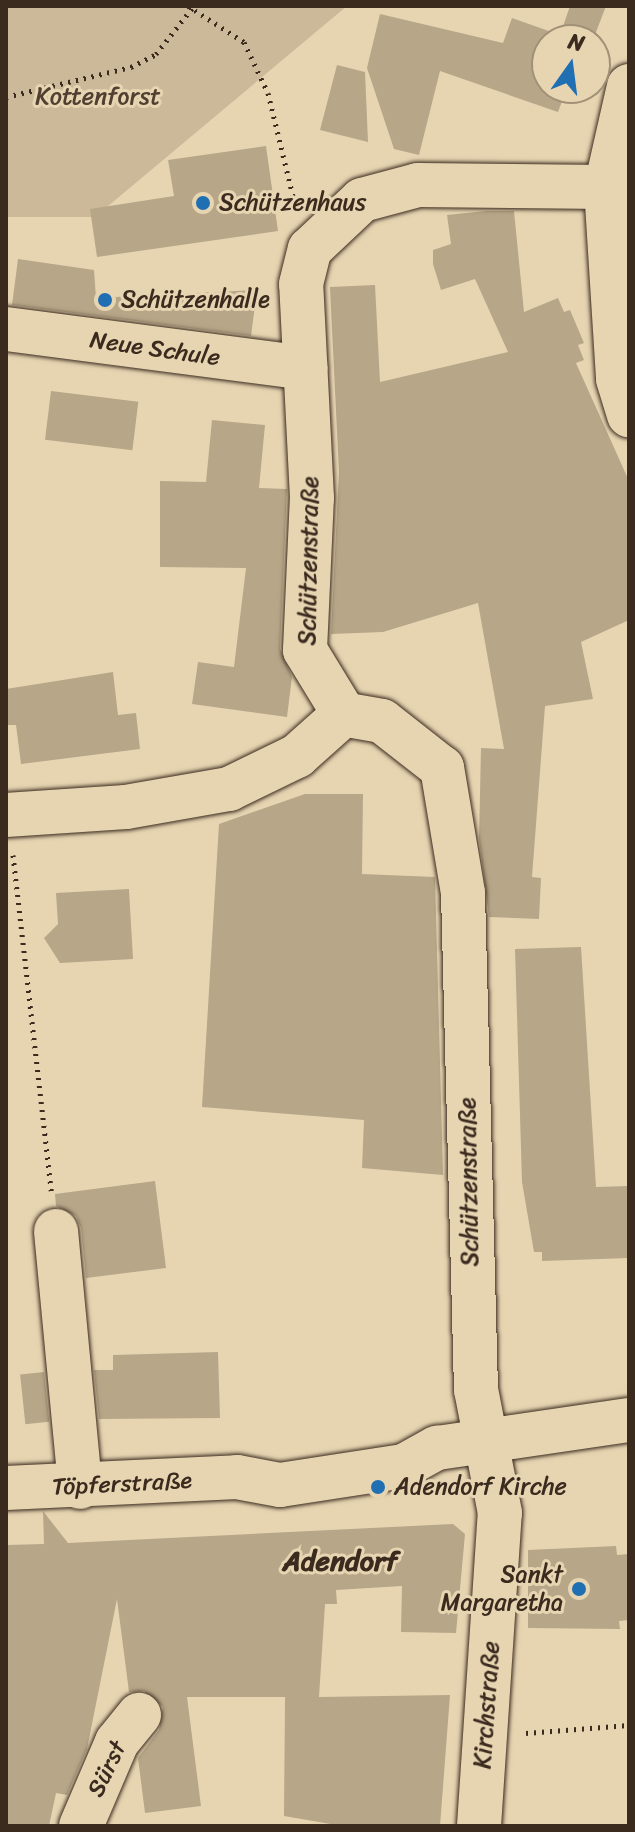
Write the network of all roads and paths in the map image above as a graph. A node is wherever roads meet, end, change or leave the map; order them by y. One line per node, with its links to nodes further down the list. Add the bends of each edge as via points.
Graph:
1 (191, 7): 3 (path, via 166,44 131,67); 5 (path, via 244,42 268,93)
2 (629, 86): 4 (street)
3 (6, 97)
4 (606, 187): 5 (street, via 418,185 362,200); 8 (street, via 618,379)
5 (310, 249): 7 (street, Schützenstraße, via 301,284)
6 (6, 329): 7 (street, Neue Schule)
7 (305, 368): 9 (street, Schützenstraße, via 312,498 305,650)
8 (629, 415)
9 (344, 714): 10 (street, via 297,756 229,789 126,807); 13 (street, Schützenstraße, via 382,721 420,744 442,768 452,803 465,937 475,1376)
10 (7, 814): 11 (path)
11 (56, 1231): 14 (street)
12 (629, 1420): 13 (street, Töpferstraße)
13 (486, 1441): 14 (street, Töpferstraße, via 437,1448 399,1438 260,1458 237,1477); 20 (street, Kirchstraße, via 500,1513)
14 (80, 1487): 15 (street, Töpferstraße)
15 (6, 1488)
16 (139, 1715): 19 (street, Sürst, via 117,1742)
17 (629, 1725): 18 (path)
18 (538, 1734)
19 (81, 1826)
20 (479, 1826)

